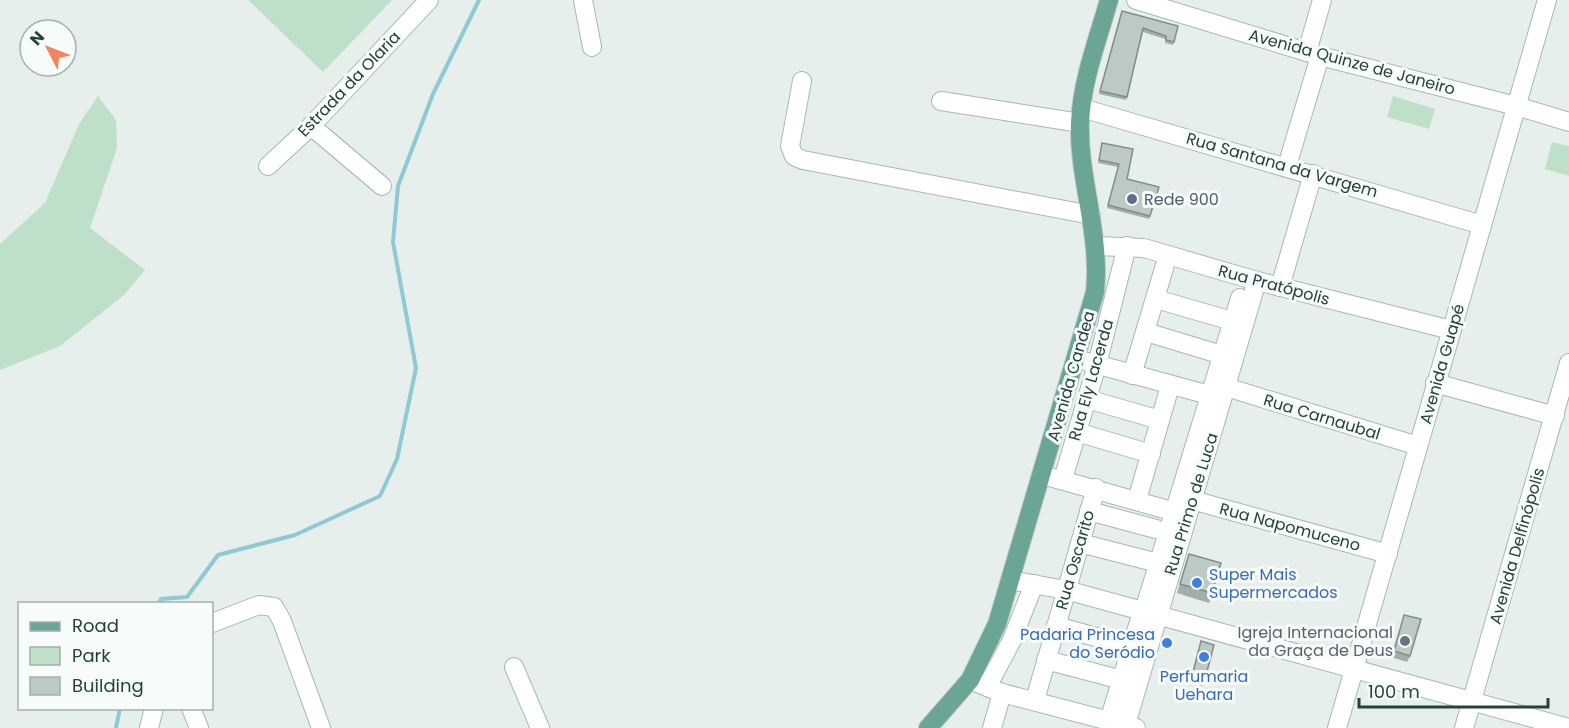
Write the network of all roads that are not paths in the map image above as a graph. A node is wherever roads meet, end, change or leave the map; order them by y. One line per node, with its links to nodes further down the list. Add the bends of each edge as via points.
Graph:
1 (429, 0): 14 (street, Estrada da Olaria)
2 (583, 0): 7 (street)
3 (1109, 0): 12 (main road, Avenida Candea)
4 (1136, 0): 8 (street, Avenida Quinze de Janeiro)
5 (1322, 0): 8 (street)
6 (1546, 0): 11 (street, Avenida Guapé)
7 (592, 47)
8 (1314, 54): 11 (street, Avenida Quinze de Janeiro); 16 (street)
9 (802, 81): 19 (street, via 790,146 794,156)
10 (941, 101): 12 (street, Rua Santana da Vargem)
11 (1516, 106): 13 (street, Avenida Quinze de Janeiro); 20 (street, Avenida Guapé)
12 (1081, 115): 16 (street, Rua Santana da Vargem); 19 (main road, Avenida Candea)
13 (1569, 122)
14 (311, 126): 15 (street, Estrada da Olaria); 18 (street)
15 (268, 166)
16 (1287, 166): 17 (street, Rua Santana da Vargem)
17 (1313, 174): 20 (street, Rua Santana da Vargem); 25 (street)
18 (382, 186)
19 (1091, 215): 21 (main road, Avenida Candea)
20 (1482, 225): 29 (street, Avenida Guapé)
21 (1097, 246): 22 (street, Rua Pratópolis); 32 (main road, Avenida Candea, via 1095,292)
22 (1126, 246): 23 (street, Rua Pratópolis); 34 (street, Rua Ely Lacerda)
23 (1168, 255): 24 (street, Rua Pratópolis); 27 (street)
24 (1257, 281): 25 (street, Rua Pratópolis); 38 (street, Rua Primo de Luca)
25 (1280, 287): 29 (street, Rua Pratópolis)
26 (1240, 298): 28 (street)
27 (1156, 299): 28 (street); 30 (street)
28 (1232, 321): 31 (street)
29 (1451, 330): 36 (street, Avenida Guapé)
30 (1146, 332): 31 (street); 35 (street)
31 (1222, 355): 38 (street)
32 (1076, 358): 34 (street, Rua Carnaubal); 45 (main road, Avenida Candea)
33 (1569, 363): 40 (street, Avenida Delfinópolis)
34 (1097, 365): 35 (street, Rua Carnaubal); 39 (street, Rua Ely Lacerda)
35 (1132, 375): 37 (street, Rua Carnaubal)
36 (1435, 383): 40 (street); 43 (street, Avenida Guapé)
37 (1170, 386): 38 (street, Rua Carnaubal); 41 (street)
38 (1219, 394): 43 (street, Rua Carnaubal); 49 (street, Rua Primo de Luca)
39 (1087, 399): 41 (street); 42 (street, Rua Ely Lacerda)
40 (1555, 416): 68 (street, Avenida Delfinópolis)
41 (1160, 420): 44 (street)
42 (1077, 432): 44 (street); 46 (street, Rua Ely Lacerda)
43 (1419, 446): 53 (street, Avenida Guapé)
44 (1151, 454): 48 (street)
45 (1042, 476): 46 (street, Rua Napomuceno); 55 (main road, Avenida Candea)
46 (1062, 479): 47 (street, Rua Napomuceno)
47 (1096, 488): 48 (street, Rua Napomuceno); 50 (street, Rua Oscarito)
48 (1137, 500): 49 (street, Rua Napomuceno)
49 (1184, 509): 53 (street, Rua Napomuceno); 54 (street); 58 (street, Rua Primo de Luca)
50 (1089, 511): 51 (street); 52 (street, Rua Oscarito)
51 (1156, 529)
52 (1080, 543): 54 (street); 57 (street, Rua Oscarito)
53 (1388, 554): 64 (street, Avenida Guapé)
54 (1158, 564): 58 (street)
55 (1010, 580): 56 (street); 66 (main road, Avenida Candea, via 997,624)
56 (1034, 584): 57 (street); 66 (street, via 1012,640)
57 (1066, 590): 58 (street); 60 (street, Rua Oscarito)
58 (1149, 611): 61 (street); 64 (street); 72 (street, Rua Primo de Luca)
59 (213, 622): 76 (street, via 259,604 273,607 282,621)
60 (1056, 626): 61 (street); 62 (street, Rua Oscarito)
61 (1132, 647): 65 (street)
62 (1047, 660): 65 (street); 67 (street, Rua Oscarito)
63 (514, 667): 77 (street)
64 (1353, 668): 68 (street); 79 (street, Avenida Guapé)
65 (1122, 680): 72 (street)
66 (986, 687): 67 (street); 73 (street); 78 (main road, Avenida Candea)
67 (1035, 700): 71 (street)
68 (1472, 702): 80 (street, Avenida Delfinópolis); 81 (street)
69 (154, 710): 74 (street)
70 (192, 710): 75 (street)
71 (1069, 718): 72 (street)
72 (1120, 724)
73 (997, 727)
74 (149, 728)
75 (198, 728)
76 (321, 728)
77 (540, 728)
78 (928, 728)
79 (1337, 728)
80 (1464, 728)
81 (1569, 728)

